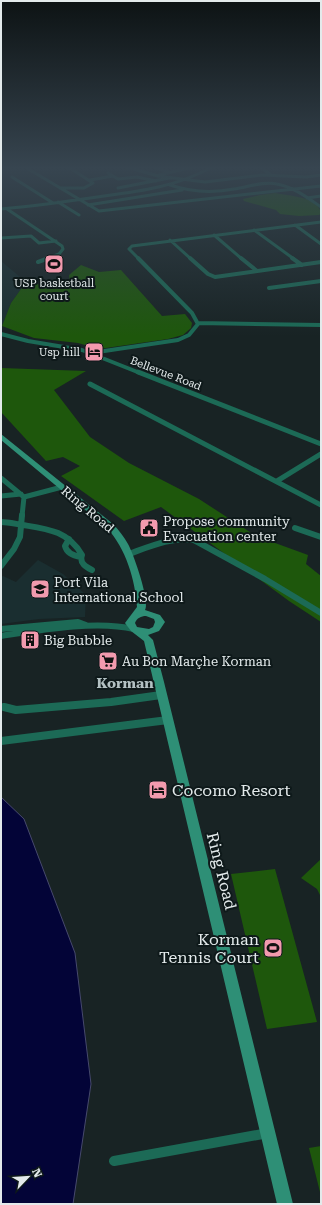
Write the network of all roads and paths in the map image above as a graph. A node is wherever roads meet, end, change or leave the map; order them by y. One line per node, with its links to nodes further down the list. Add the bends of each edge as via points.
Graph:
1 (29, 223): 8 (street)
2 (310, 223): 3 (street)
3 (295, 225): 4 (street); 9 (street)
4 (254, 230): 5 (street); 12 (street)
5 (214, 235): 7 (street); 13 (street)
6 (1, 238): 8 (street, via 23,235 31,236 39,243)
7 (170, 240): 13 (street, via 208,274 215,276); 16 (street, via 135,245 129,249 192,313)
8 (56, 241): 10 (street, via 62,249 58,254)
9 (321, 244)
10 (38, 262)
11 (321, 262): 12 (street)
12 (302, 265): 13 (street)
13 (258, 271)
14 (321, 281): 15 (street)
15 (269, 288)
16 (198, 323): 17 (street); 19 (street, via 184,338)
17 (321, 325)
18 (1, 334): 19 (street, Bellevue Road)
19 (91, 353): 22 (street, Bellevue Road)
20 (90, 384): 25 (street, via 223,455)
21 (1, 436): 26 (main road, Ring Road)
22 (321, 444)
23 (321, 454): 25 (street)
24 (1, 478): 27 (street)
25 (278, 481): 29 (street)
26 (62, 487): 27 (street); 35 (main road, Ring Road, via 117,533)
27 (22, 495): 28 (street); 31 (street)
28 (1, 496)
29 (321, 505)
30 (1, 522): 31 (street)
31 (20, 525): 34 (street, via 53,530); 37 (street, via 17,544)
32 (295, 528): 33 (street)
33 (321, 537)
34 (69, 539): 36 (street, via 80,550); 36 (street, via 65,546 66,550)
35 (129, 554): 39 (main road, Ring Road); 40 (street, via 173,540 194,540)
36 (80, 557): 38 (street, via 85,567)
37 (1, 566)
38 (92, 570)
39 (142, 604): 41 (main road); 42 (main road)
40 (321, 613)
41 (151, 614): 42 (main road); 48 (main road, via 160,622)
42 (134, 617): 43 (street); 46 (main road, via 131,626)
43 (118, 625): 44 (street); 46 (street)
44 (26, 628): 45 (street); 47 (street)
45 (1, 629)
46 (136, 630): 48 (main road)
47 (1, 635)
48 (151, 635): 49 (main road, Ring Road)
49 (162, 695): 50 (street, via 16,710); 51 (main road, Ring Road)
50 (4, 707)
51 (168, 720): 52 (street); 53 (main road, Ring Road)
52 (1, 741)
53 (268, 1133): 54 (street); 55 (main road, Ring Road)
54 (114, 1161)
55 (285, 1204)

